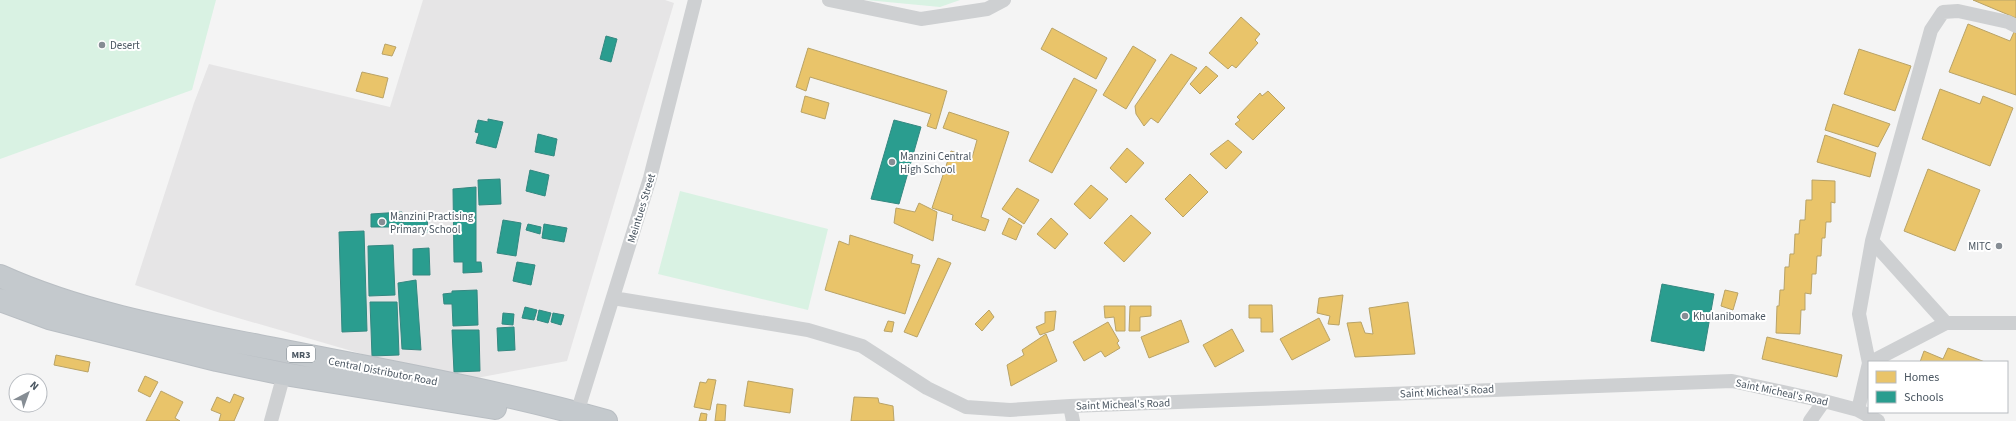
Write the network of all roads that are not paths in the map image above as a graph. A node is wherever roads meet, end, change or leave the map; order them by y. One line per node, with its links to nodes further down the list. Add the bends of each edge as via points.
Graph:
1 (695, 0): 7 (street, Meintues Street, via 650,178)
2 (829, 0): 3 (street, via 921,19 987,9)
3 (1004, 0)
4 (2016, 26): 5 (street, via 1958,11 1943,12 1931,30)
5 (1872, 241): 9 (street); 11 (street, via 1858,314)
6 (0, 276): 18 (highway, Central Distributor Road / MR3, via 35,292 105,314 502,395)
7 (613, 298): 16 (street, Saint Micheal's Road, via 808,330 862,346 927,388 966,407 1010,410); 18 (street, Meintues Street)
8 (0, 300): 14 (highway, Central Distributor Road / MR3, via 49,318 93,330)
9 (1946, 322): 10 (street); 12 (street)
10 (2016, 323)
11 (1869, 361)
12 (1873, 361)
13 (1868, 367): 17 (street)
14 (284, 374): 19 (street); 20 (highway, Central Distributor Road / MR3, via 501,409)
15 (1824, 401): 16 (street, Saint Micheal's Road, via 1732,381); 17 (street, Saint Micheal's Road); 23 (street)
16 (1070, 406): 22 (street)
17 (1858, 410): 24 (street, Saint Micheal's Road)
18 (577, 413): 21 (highway, Central Distributor Road / MR3)
19 (271, 421)
20 (553, 421)
21 (606, 421)
22 (1073, 421)
23 (1810, 421)
24 (1878, 421)

